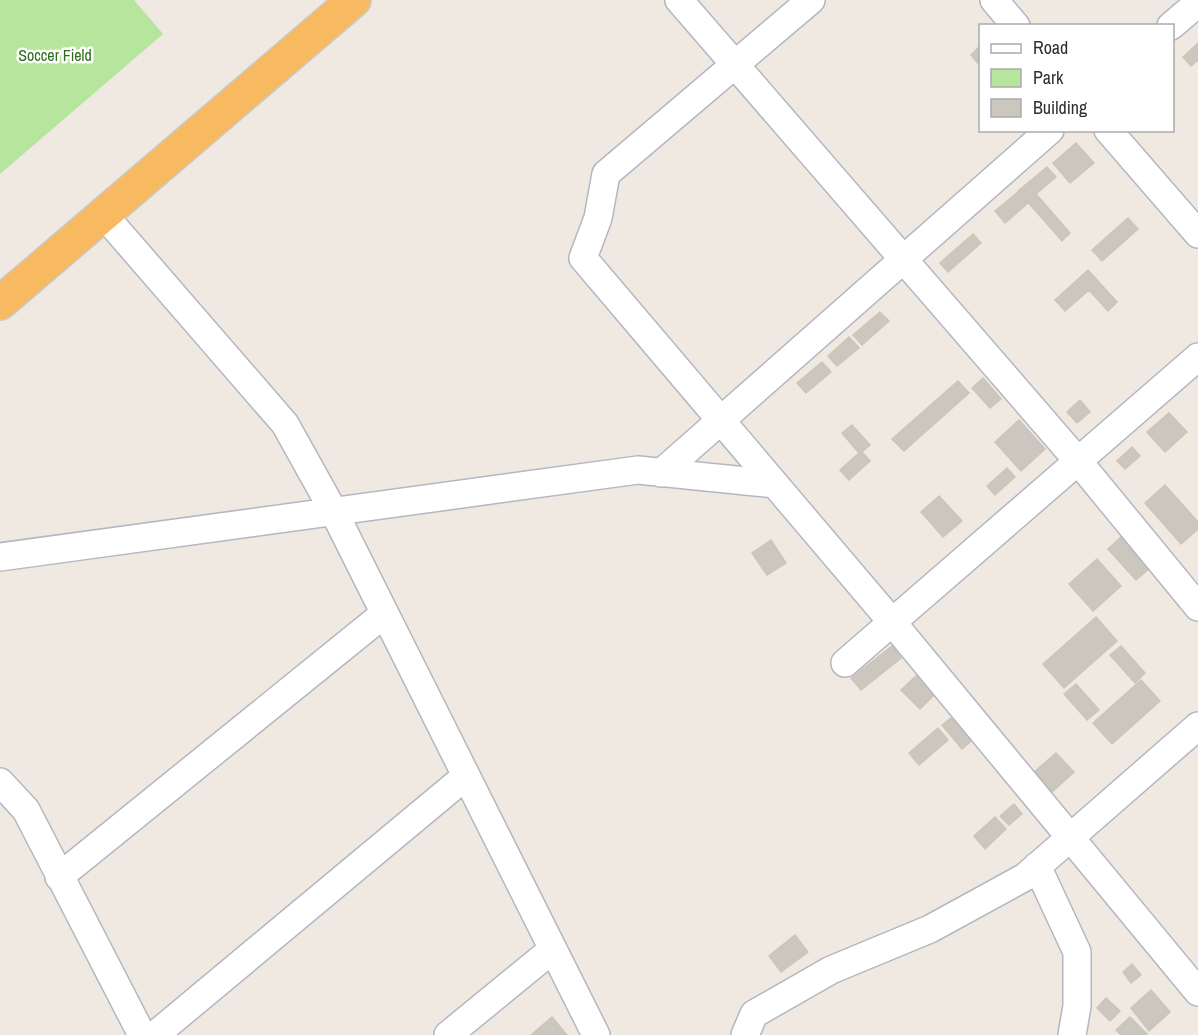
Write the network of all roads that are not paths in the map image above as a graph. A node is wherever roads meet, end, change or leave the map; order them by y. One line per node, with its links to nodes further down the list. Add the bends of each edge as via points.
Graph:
1 (354, 0): 11 (highway)
2 (679, 0): 8 (street)
3 (810, 0): 8 (street)
4 (994, 0): 6 (street)
5 (1198, 3): 7 (street)
6 (1015, 24)
7 (1173, 24)
8 (734, 64): 13 (street); 16 (street, via 606,174 598,218 583,258)
9 (1048, 132): 13 (street)
10 (1110, 132): 12 (street)
11 (103, 214): 14 (highway); 20 (street, via 285,424)
12 (1198, 234)
13 (904, 260): 16 (street); 17 (street)
14 (0, 303)
15 (1198, 357): 17 (street)
16 (720, 420): 18 (street); 19 (street)
17 (1078, 461): 22 (street); 24 (street)
18 (661, 473): 19 (street); 20 (street, via 638,470)
19 (775, 484): 24 (street)
20 (334, 512): 21 (street); 23 (street)
21 (0, 557)
22 (1198, 607)
23 (384, 614): 27 (street); 31 (street)
24 (892, 622): 25 (street); 29 (street)
25 (845, 663)
26 (1198, 726): 29 (street)
27 (466, 776): 32 (street); 35 (street)
28 (0, 782): 31 (street, via 26,810)
29 (1070, 838): 30 (street); 33 (street)
30 (1037, 866): 38 (street, via 1025,877 930,929 831,969 754,1014); 39 (street, via 1077,952 1077,1006)
31 (59, 877): 34 (street)
32 (553, 949): 36 (street); 37 (street)
33 (1195, 983)
34 (142, 1035)
35 (155, 1035)
36 (448, 1035)
37 (596, 1035)
38 (745, 1035)
39 (1072, 1035)

